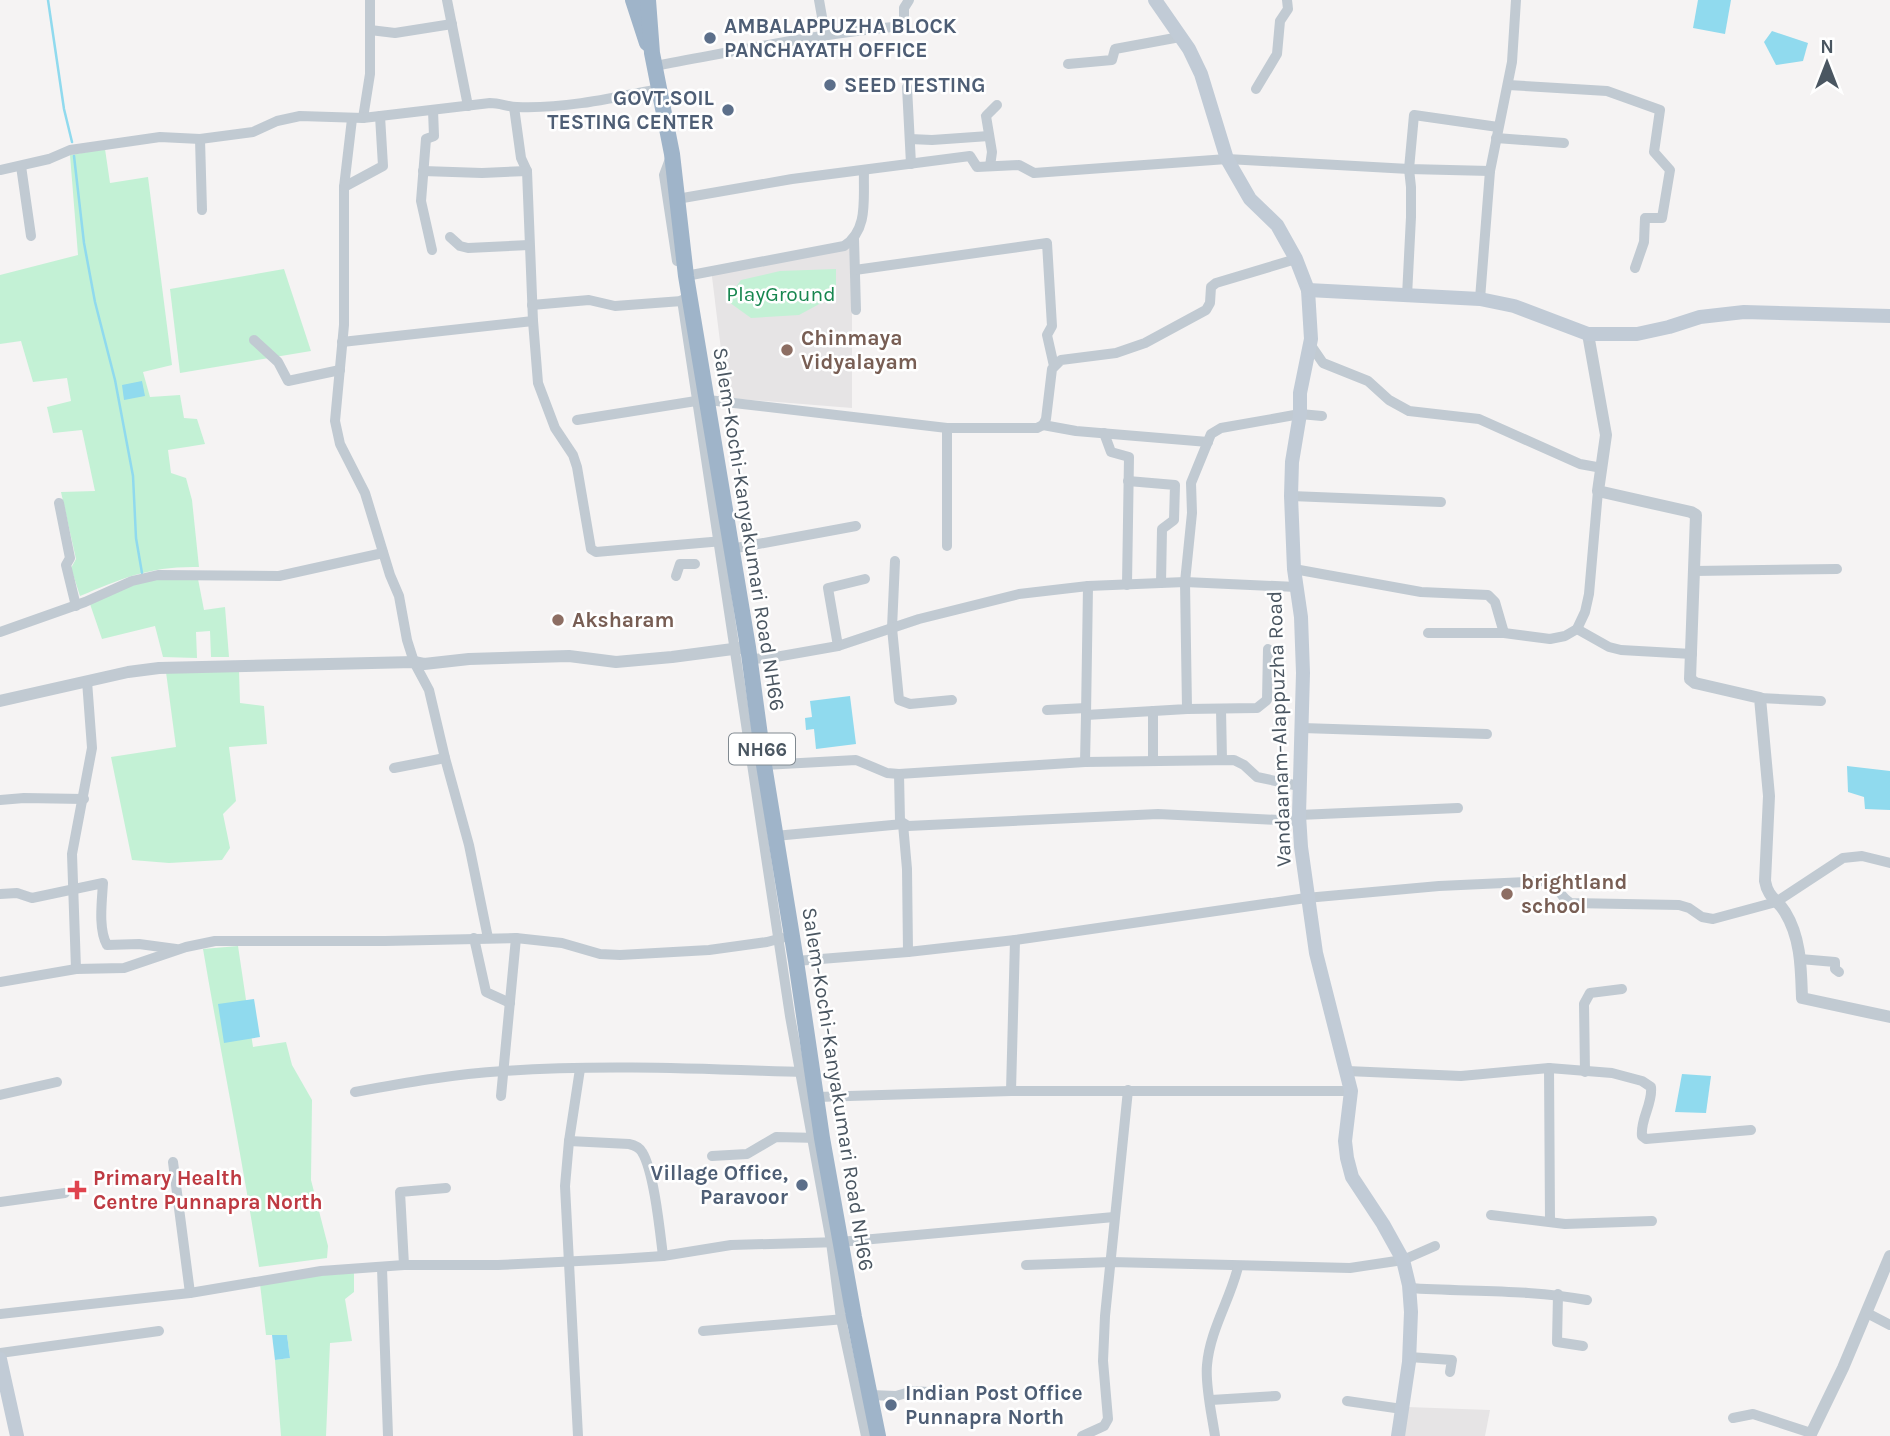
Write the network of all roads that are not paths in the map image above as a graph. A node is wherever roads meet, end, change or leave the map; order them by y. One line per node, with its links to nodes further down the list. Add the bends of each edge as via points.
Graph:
1 (370, 0): 11 (street)
2 (447, 0): 10 (street)
3 (633, 0): 14 (highway, NH66)
4 (648, 0): 14 (highway, Salem-Kochi-Kanyakumari Road NH66 / NH66)
5 (818, 0): 12 (street)
6 (909, 0): 12 (street, via 904,26)
7 (1155, 0): 13 (main road, Vandaanam-Alappuzha Road)
8 (1287, 0): 19 (street, via 1277,54)
9 (1516, 0): 16 (street)
10 (452, 24): 11 (street, via 395,33); 21 (street)
11 (370, 30): 26 (street)
12 (825, 34): 14 (street)
13 (1180, 37): 15 (street, via 1115,49 1112,60); 34 (main road, Vandaanam-Alappuzha Road, via 1201,74)
14 (654, 64): 18 (highway, Salem-Kochi-Kanyakumari Road NH66 / NH66)
15 (1068, 64)
16 (1508, 85): 27 (street); 53 (street, via 1607,91 1660,110 1654,152 1670,170 1662,218 1645,218 1644,242)
17 (907, 87): 31 (street)
18 (659, 89): 22 (street, via 573,104); 33 (highway, Salem-Kochi-Kanyakumari Road NH66 / NH66)
19 (1256, 89)
20 (997, 105): 28 (street, via 986,116)
21 (468, 106): 22 (street, via 503,103); 23 (street)
22 (514, 107): 41 (street)
23 (433, 110): 24 (street); 40 (street, via 434,136 426,139)
24 (380, 116): 26 (street); 44 (street, via 383,166)
25 (352, 118): 26 (street); 30 (street, via 300,116 253,132); 44 (street)
26 (363, 118)
27 (1498, 127): 29 (street); 38 (street, via 1414,115)
28 (989, 136): 31 (street); 37 (street)
29 (1496, 138): 32 (street); 43 (street)
30 (200, 139): 36 (street, via 160,137 69,150); 46 (street)
31 (910, 139): 35 (street)
32 (1563, 143)
33 (672, 154): 45 (highway, Salem-Kochi-Kanyakumari Road NH66 / NH66); 59 (street, via 664,174)
34 (1227, 159): 37 (street, via 1034,173 1019,165); 38 (street); 52 (main road, Vandaanam-Alappuzha Road, via 1250,199 1278,225)
35 (911, 164): 37 (street, via 970,156 977,167); 42 (street)
36 (21, 166): 39 (street); 47 (street)
37 (990, 166)
38 (1409, 169): 43 (street); 57 (street)
39 (0, 170)
40 (423, 171): 41 (street); 51 (street, via 421,201)
41 (527, 171): 50 (street)
42 (864, 171): 45 (street); 49 (street, via 860,231)
43 (1490, 171): 58 (street)
44 (344, 187): 66 (street)
45 (677, 199): 55 (highway, Salem-Kochi-Kanyakumari Road NH66 / NH66)
46 (202, 210)
47 (31, 236)
48 (450, 237): 50 (street, via 468,248)
49 (854, 239): 54 (street); 55 (street, via 844,246)
50 (529, 245): 60 (street)
51 (432, 250)
52 (1296, 259): 56 (main road, Vandaanam-Alappuzha Road); 68 (street, via 1216,283 1206,310 1145,343 1116,353 1060,360)
53 (1635, 268)
54 (855, 270): 61 (street); 68 (street, via 1048,243 1052,326 1047,335)
55 (686, 276): 70 (highway, Salem-Kochi-Kanyakumari Road NH66 / NH66)
56 (1308, 290): 57 (main road); 67 (main road, Vandaanam-Alappuzha Road)
57 (1407, 296): 58 (main road)
58 (1480, 299): 64 (main road, via 1514,306)
59 (682, 301): 60 (street); 70 (street)
60 (532, 305): 63 (street)
61 (856, 310)
62 (1890, 316): 64 (main road, via 1744,312 1700,317 1637,334)
63 (533, 321): 66 (street); 85 (street, via 538,383 555,428 577,467 592,551)
64 (1588, 334): 78 (street, via 1606,435)
65 (254, 340): 69 (street, via 278,362 288,381)
66 (342, 342): 69 (street)
67 (1310, 344): 71 (main road, Vandaanam-Alappuzha Road); 78 (street, via 1323,363 1368,381 1409,411 1479,419 1580,464)
68 (1054, 366): 74 (street)
69 (340, 370): 87 (street, via 335,421 340,444 365,492)
70 (702, 401): 73 (street); 75 (street); 85 (highway, Salem-Kochi-Kanyakumari Road NH66 / NH66)
71 (1300, 414): 72 (street); 77 (street, via 1222,428 1211,434); 81 (main road, Vandaanam-Alappuzha Road)
72 (1321, 416)
73 (577, 420)
74 (1043, 425): 75 (street); 76 (street)
75 (947, 428): 86 (street)
76 (1104, 433): 77 (street); 79 (street, via 1111,452 1129,457)
77 (1208, 442): 95 (street, via 1191,483)
78 (1602, 468): 80 (street)
79 (1128, 481): 96 (street, via 1175,485 1174,520 1162,528); 97 (street)
80 (1598, 491): 92 (street, via 1696,515); 102 (street, via 1589,594)
81 (1291, 496): 82 (street); 90 (main road, Vandaanam-Alappuzha Road)
82 (1441, 502)
83 (59, 503): 100 (street)
84 (856, 526): 85 (street)
85 (726, 543): 108 (highway, Salem-Kochi-Kanyakumari Road NH66 / NH66)
86 (947, 546)
87 (383, 553): 100 (street, via 279,576 158,575); 110 (street, via 399,596)
88 (895, 561): 101 (street)
89 (695, 564): 93 (street, via 680,564)
90 (1294, 569): 99 (main road, Vandaanam-Alappuzha Road); 105 (street, via 1421,592 1488,595 1495,602)
91 (1837, 569): 92 (street)
92 (1695, 571): 109 (street)
93 (676, 576)
94 (865, 579): 106 (street, via 828,588)
95 (1185, 582): 96 (street); 99 (street); 116 (street)
96 (1161, 583): 97 (street)
97 (1127, 585): 98 (street)
98 (1088, 586): 101 (street, via 1018,594); 120 (street)
99 (1296, 587): 121 (main road, Vandaanam-Alappuzha Road, via 1301,617)
100 (75, 606): 103 (street)
101 (892, 628): 106 (street); 113 (street, via 899,700 910,704)
102 (1577, 629): 105 (street, via 1550,639); 109 (street, via 1621,650)
103 (0, 632)
104 (1428, 633): 105 (street)
105 (1504, 633)
106 (838, 646): 108 (street)
107 (1268, 649): 117 (street, via 1267,700 1257,708)
108 (745, 652): 110 (street, via 616,662 569,656); 127 (highway, Salem-Kochi-Kanyakumari Road NH66 / NH66); 143 (street)
109 (1692, 654): 112 (street, via 1690,679 1695,683)
110 (414, 662): 111 (street, via 159,668); 123 (street, via 429,690)
111 (87, 681): 114 (street); 131 (street, via 92,748)
112 (1760, 698): 115 (street); 141 (street, via 1769,796 1765,881 1767,893)
113 (952, 700)
114 (0, 701)
115 (1821, 701)
116 (1187, 709): 117 (street); 119 (street)
117 (1221, 709): 124 (street)
118 (1046, 710): 120 (street)
119 (1153, 711): 120 (street); 125 (street)
120 (1086, 712): 126 (street)
121 (1302, 728): 122 (street); 130 (main road, Vandaanam-Alappuzha Road)
122 (1487, 734)
123 (445, 758): 128 (street); 145 (street)
124 (1222, 760): 125 (street); 130 (street, via 1238,761 1264,780)
125 (1153, 761): 126 (street)
126 (1085, 762): 129 (street)
127 (764, 765): 129 (street, via 856,760); 136 (highway, Salem-Kochi-Kanyakumari Road NH66 / NH66)
128 (394, 768)
129 (900, 774): 135 (street)
130 (1299, 786): 134 (main road, Vandaanam-Alappuzha Road)
131 (83, 799): 132 (street); 138 (street, via 72,855)
132 (0, 800)
133 (1458, 808): 134 (street)
134 (1299, 818): 135 (street, via 1158,814); 140 (main road, Vandaanam-Alappuzha Road)
135 (903, 824): 136 (street); 148 (street)
136 (775, 836): 143 (highway, Salem-Kochi-Kanyakumari Road NH66 / NH66)
137 (1890, 863): 141 (street, via 1862,856 1843,858)
138 (72, 891): 139 (street, via 32,898); 147 (street, via 103,883 107,945); 151 (street)
139 (0, 894)
140 (1306, 898): 141 (street, via 1546,881 1558,886 1571,904 1679,905 1706,919); 146 (street); 160 (main road, Vandaanam-Alappuzha Road)
141 (1776, 902): 149 (street, via 1795,932)
142 (516, 937): 143 (street, via 620,955 709,950); 145 (street); 155 (street)
143 (784, 937): 150 (highway, Salem-Kochi-Kanyakumari Road NH66 / NH66); 161 (street)
144 (474, 938): 145 (street); 147 (street, via 215,941); 155 (street, via 486,992)
145 (488, 938)
146 (1015, 940): 148 (street); 165 (street)
147 (180, 949): 151 (street, via 124,968)
148 (908, 953): 150 (street)
149 (1800, 959): 152 (street, via 1835,962); 156 (street, via 1802,998)
150 (796, 961): 161 (highway, Salem-Kochi-Kanyakumari Road NH66 / NH66)
151 (76, 969): 153 (street)
152 (1839, 972)
153 (0, 982)
154 (1622, 989): 162 (street, via 1590,993 1584,1004)
155 (510, 1003): 159 (street)
156 (1890, 1017)
157 (1549, 1068): 160 (street, via 1461,1076); 162 (street); 181 (street)
158 (580, 1069): 159 (street); 161 (street); 173 (street)
159 (504, 1070): 167 (street); 169 (street)
160 (1348, 1071): 166 (main road, Vandaanam-Alappuzha Road)
161 (806, 1072): 170 (highway, Salem-Kochi-Kanyakumari Road NH66 / NH66); 172 (street)
162 (1585, 1072): 171 (street, via 1612,1073 1650,1085 1641,1129 1646,1139)
163 (57, 1082): 168 (street)
164 (1128, 1090): 165 (street); 166 (street); 180 (street)
165 (1011, 1091): 170 (street)
166 (1351, 1091): 187 (main road, Vandaanam-Alappuzha Road, via 1345,1141 1352,1177)
167 (355, 1092)
168 (0, 1095)
169 (501, 1096)
170 (817, 1097): 172 (highway, Salem-Kochi-Kanyakumari Road NH66 / NH66)
171 (1751, 1130)
172 (818, 1138): 174 (street, via 776,1138 747,1153); 183 (highway, Salem-Kochi-Kanyakumari Road NH66 / NH66)
173 (569, 1141): 185 (street, via 629,1144 642,1152); 188 (street, via 565,1186)
174 (712, 1156)
175 (173, 1162): 195 (street)
176 (446, 1188): 190 (street, via 400,1192)
177 (65, 1193): 178 (street)
178 (0, 1202)
179 (1491, 1214): 181 (street)
180 (1114, 1217): 183 (street); 189 (street)
181 (1550, 1221): 182 (street)
182 (1652, 1221)
183 (836, 1242): 185 (street, via 732,1245); 200 (highway, Salem-Kochi-Kanyakumari Road NH66 / NH66)
184 (1435, 1246): 187 (street)
185 (663, 1256): 188 (street)
186 (1890, 1256): 198 (street)
187 (1403, 1260): 192 (street, via 1349,1268); 194 (main road, Vandaanam-Alappuzha Road)
188 (568, 1261): 190 (street); 219 (street)
189 (1111, 1262): 191 (street); 192 (street); 222 (street, via 1103,1360 1108,1419 1104,1426)
190 (404, 1265): 193 (street)
191 (1026, 1265)
192 (1238, 1267): 212 (street, via 1219,1315 1207,1366)
193 (382, 1268): 195 (street, via 321,1271); 218 (street)
194 (1409, 1288): 196 (street); 206 (main road, Vandaanam-Alappuzha Road)
195 (190, 1293): 199 (street)
196 (1558, 1294): 197 (street); 204 (street, via 1557,1342)
197 (1587, 1300)
198 (1867, 1313): 201 (street); 216 (street)
199 (0, 1314)
200 (847, 1318): 203 (street); 209 (highway, Salem-Kochi-Kanyakumari Road NH66 / NH66); 220 (street)
201 (1890, 1325)
202 (159, 1331): 205 (street)
203 (703, 1331)
204 (1583, 1346)
205 (0, 1356): 210 (main road)
206 (1409, 1357): 207 (street, via 1452,1360); 214 (main road, Vandaanam-Alappuzha Road)
207 (1450, 1372)
208 (959, 1394): 209 (street, via 913,1391)
209 (870, 1395): 221 (highway, Salem-Kochi-Kanyakumari Road NH66 / NH66)
210 (4, 1396): 217 (main road)
211 (1276, 1396): 212 (street)
212 (1211, 1400): 223 (street)
213 (1347, 1401): 214 (street)
214 (1402, 1409): 224 (main road, Vandaanam-Alappuzha Road)
215 (1733, 1418): 216 (street, via 1753,1414)
216 (1811, 1435)
217 (17, 1436)
218 (388, 1436)
219 (578, 1436)
220 (866, 1436)
221 (878, 1436)
222 (1082, 1436)
223 (1215, 1436)
224 (1398, 1436)

